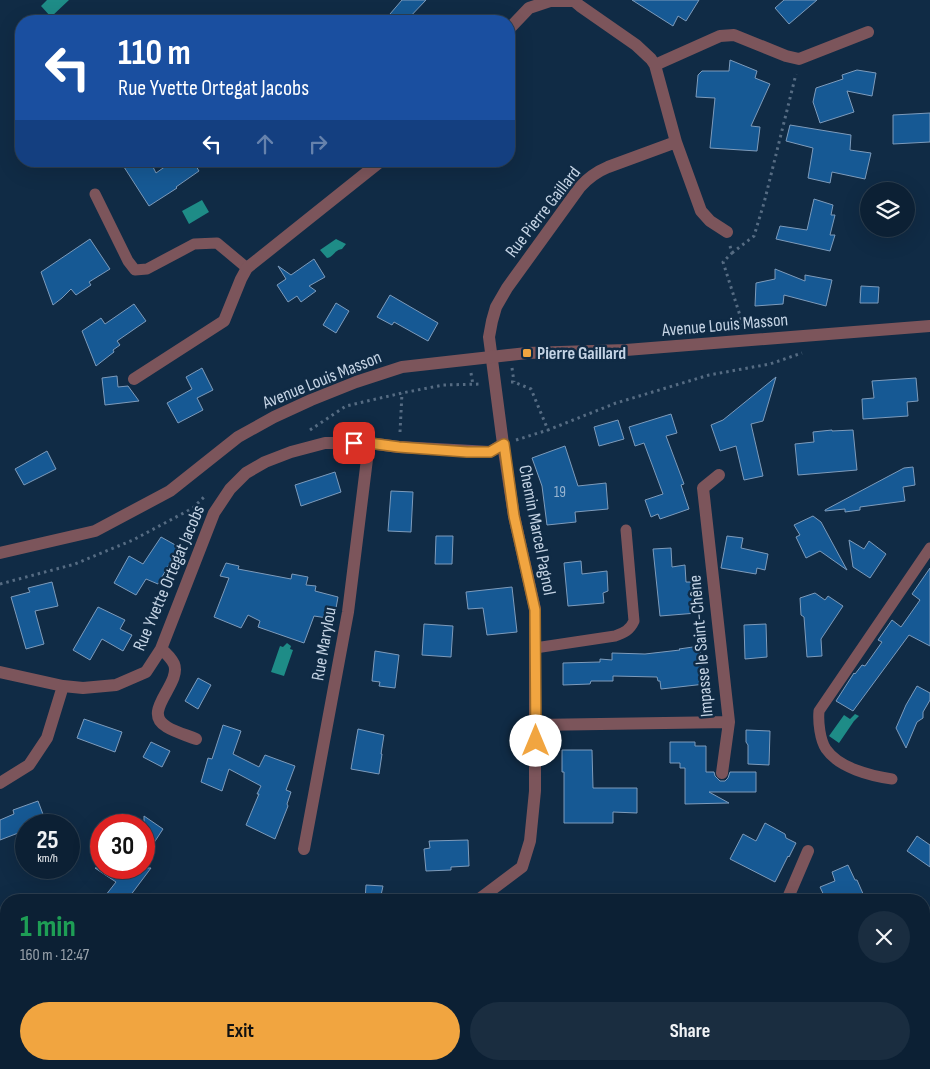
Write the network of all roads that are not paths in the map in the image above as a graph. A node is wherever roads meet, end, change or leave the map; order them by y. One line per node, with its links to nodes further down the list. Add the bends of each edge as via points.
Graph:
1 (574, 0): 2 (street, via 550,1 529,8); 4 (street, via 636,45)
2 (515, 23)
3 (868, 32): 4 (street, via 800,59 734,35 720,36)
4 (654, 65): 5 (street)
5 (676, 142): 8 (street, via 701,211); 11 (street, Rue Pierre Gaillard, via 597,172 580,187 496,307 489,337)
6 (373, 167): 9 (street)
7 (95, 194): 9 (lane, via 135,270 147,269 194,244 217,243)
8 (727, 232)
9 (247, 268): 12 (street, via 224,321)
10 (930, 326): 11 (street, Avenue Louis Masson, via 626,350)
11 (492, 356): 14 (street); 18 (street, Avenue Louis Masson, via 402,367 311,400 238,437 170,490 95,531)
12 (134, 379)
13 (369, 443): 14 (street, Rue Yvette Ortegat Jacobs, via 467,452 490,452); 20 (street, Rue Yvette Ortegat Jacobs, via 325,443 291,452 246,473 214,513); 29 (street, Rue Marylou, via 348,612)
14 (504, 444): 19 (street, Chemin Marcel Pagnol, via 514,516 535,610)
15 (720, 475): 23 (street, Impasse le Saint-Chêne, via 703,488)
16 (626, 530): 19 (lane, via 634,621 631,628 615,636)
17 (930, 548): 27 (lane, via 819,711 825,748 837,761 874,776)
18 (0, 553)
19 (535, 648): 24 (street, Chemin Marcel Pagnol)
20 (161, 649): 22 (street, Rue Yvette Ortegat Jacobs, via 146,672 116,685); 25 (street, via 175,665 176,674 158,708 160,721 166,727)
21 (0, 672): 22 (street, Rue Yvette Ortegat Jacobs)
22 (63, 686): 28 (street, via 47,738 29,765)
23 (729, 722): 24 (street, Impasse le Saint-Chêne); 26 (street)
24 (536, 725): 31 (street, Chemin Marcel Pagnol, via 530,841 522,867)
25 (196, 739)
26 (722, 773)
27 (892, 779)
28 (0, 783)
29 (304, 849)
30 (808, 851): 32 (street)
31 (486, 894)
32 (790, 894)

